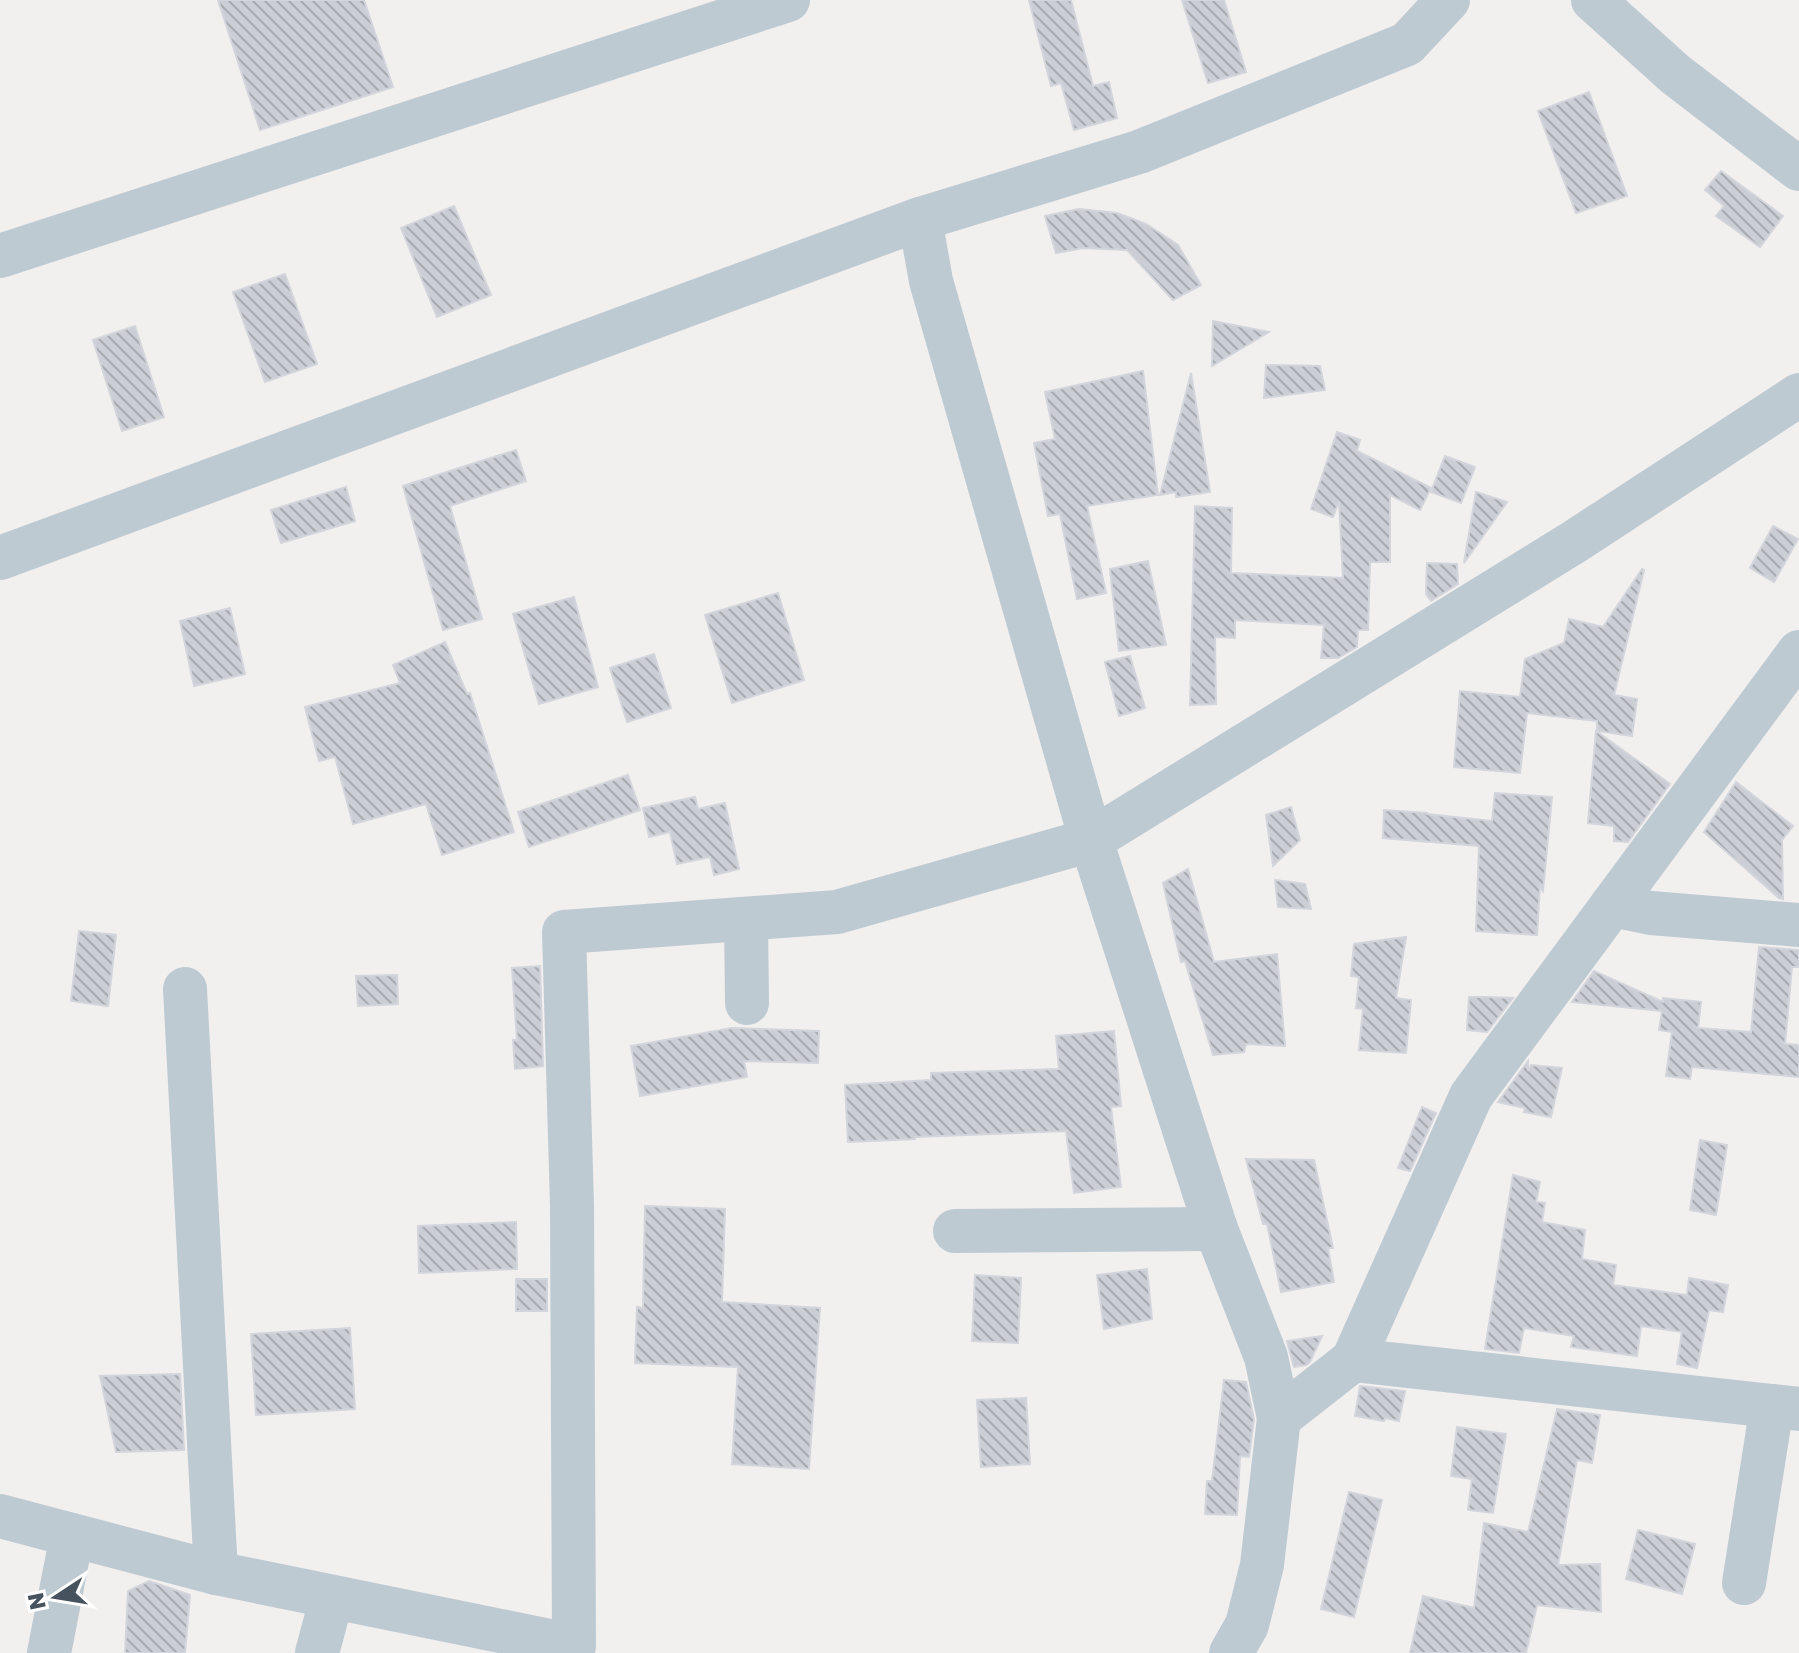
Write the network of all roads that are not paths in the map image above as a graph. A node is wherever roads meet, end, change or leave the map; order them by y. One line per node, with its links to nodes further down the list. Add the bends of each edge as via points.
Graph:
1 (788, 0): 6 (street)
2 (1448, 0): 5 (street, via 1407,44 1393,50 1139,152)
3 (1593, 0): 4 (street, via 1675,74)
4 (1799, 169)
5 (920, 219): 8 (street); 10 (street, via 931,281)
6 (0, 256)
7 (1799, 395): 10 (street, via 1574,542)
8 (0, 558)
9 (1799, 652): 11 (street)
10 (1091, 840): 12 (street, via 837,912); 16 (street)
11 (1612, 905): 13 (street); 18 (street, via 1471,1096)
12 (746, 919): 15 (street); 25 (street, via 564,932 572,1205 574,1646)
13 (1799, 925)
14 (185, 989): 23 (street)
15 (747, 1003)
16 (1216, 1229): 17 (street); 20 (street, via 1266,1357)
17 (955, 1231)
18 (1353, 1360): 19 (street); 20 (street)
19 (1786, 1408): 24 (street)
20 (1279, 1418): 28 (street, via 1262,1565 1247,1625)
21 (0, 1516): 22 (street)
22 (72, 1535): 23 (street); 26 (street)
23 (216, 1573): 25 (street)
24 (1744, 1583)
25 (332, 1597): 27 (street)
26 (49, 1653)
27 (317, 1653)
28 (1231, 1653)

